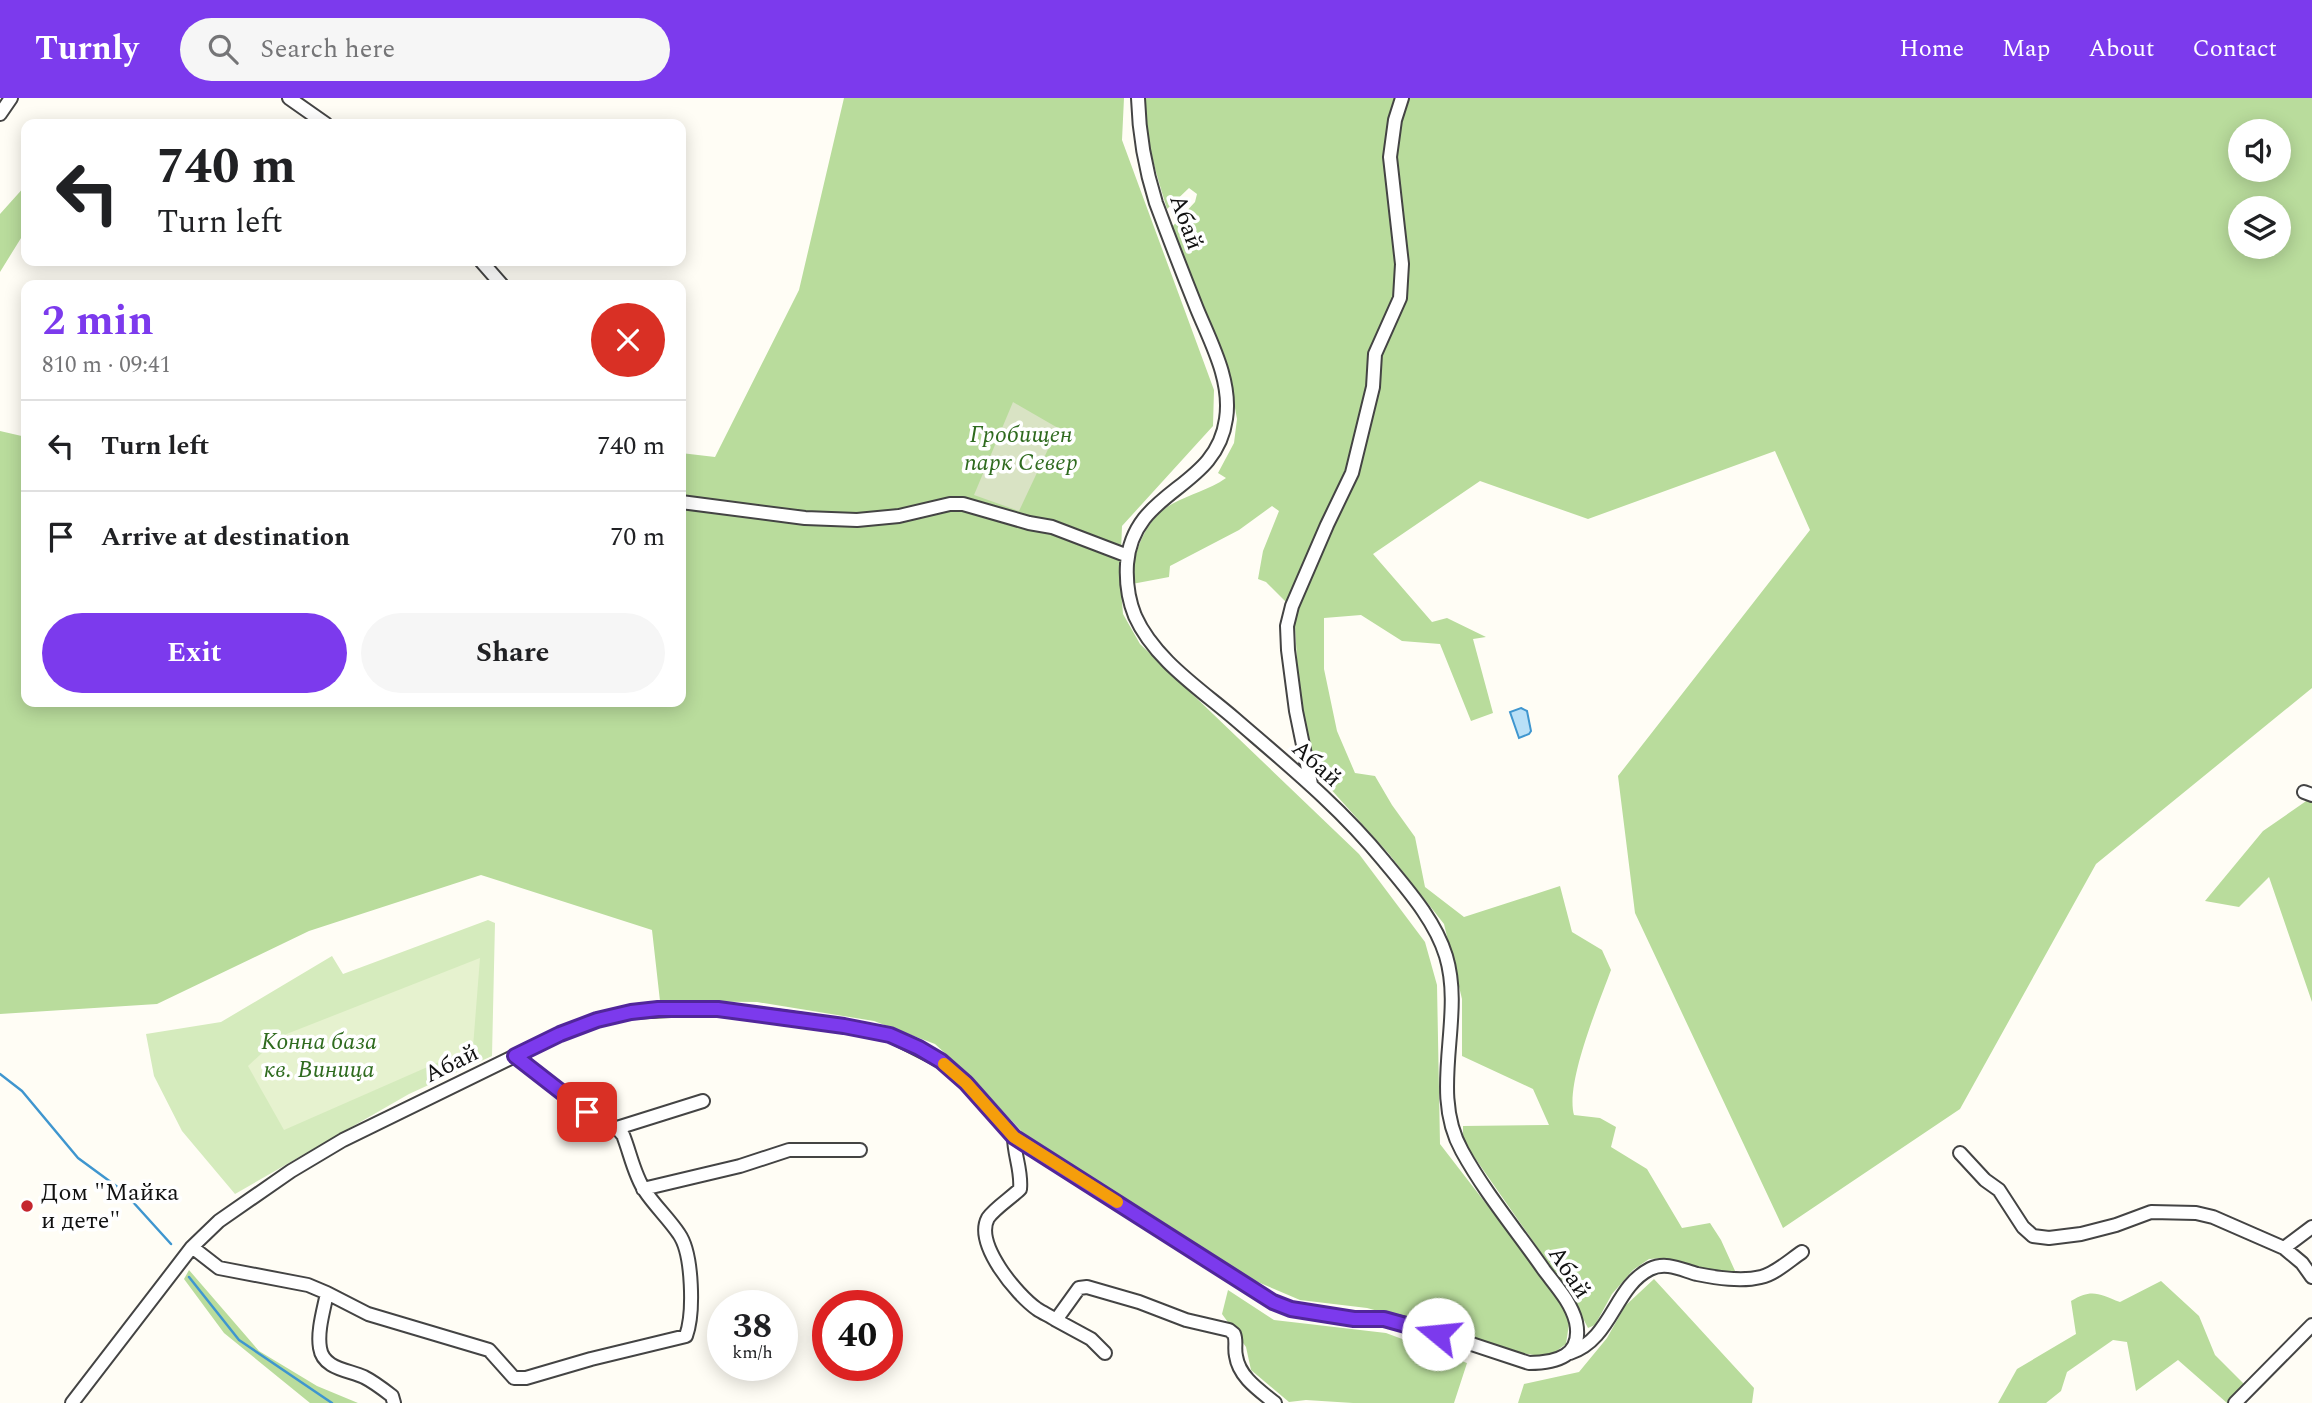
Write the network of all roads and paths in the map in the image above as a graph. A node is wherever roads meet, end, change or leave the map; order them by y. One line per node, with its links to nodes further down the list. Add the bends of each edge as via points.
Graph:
1 (11, 98): 5 (street)
2 (289, 98): 6 (street)
3 (1138, 98): 10 (street, Абай, via 1145,164 1224,380 1227,410 1215,452 1145,515)
4 (1402, 98): 11 (street, via 1390,157 1402,264 1399,298 1375,354 1373,387 1352,473 1287,626 1296,711)
5 (0, 114)
6 (319, 119)
7 (485, 266): 8 (street)
8 (498, 280)
9 (686, 503): 10 (street, via 857,520 963,504 1052,527)
10 (1128, 556): 11 (street, Абай, via 1129,598 1149,639 1170,663)
11 (1311, 785): 28 (street, Абай, via 1349,821 1436,932 1451,985 1447,1083 1454,1135 1570,1305 1577,1332)
12 (515, 1056): 14 (street, via 604,1125); 15 (street, Абай, via 597,1020 658,1009 718,1009 844,1026 890,1035 941,1061); 20 (street, Абай, via 343,1140 248,1200)
13 (704, 1101): 14 (street)
14 (617, 1128): 18 (street)
15 (1014, 1137): 25 (street, via 1020,1189 989,1216 987,1248 1018,1292); 28 (street, Абай, via 1273,1302 1291,1309 1420,1327 1528,1363)
16 (860, 1150): 18 (street, via 789,1150)
17 (1960, 1153): 21 (street, via 1999,1190 2034,1236 2081,1234 2151,1212 2184,1212 2213,1217)
18 (643, 1189): 24 (street, via 684,1244 692,1287 689,1327 686,1336 677,1339 514,1378 489,1350 368,1314)
19 (2312, 1227): 21 (street)
20 (192, 1247): 24 (street, via 219,1268 308,1285); 29 (street, Абай)
21 (2284, 1248): 23 (street)
22 (1802, 1252): 28 (street, via 1763,1277 1732,1280 1677,1267 1651,1268 1639,1277 1593,1340)
23 (2312, 1277)
24 (327, 1293): 30 (street, via 320,1340 324,1358 378,1385 393,1396)
25 (1056, 1320): 27 (street, via 1091,1339); 31 (street, via 1079,1289 1087,1287 1229,1330 1236,1339 1238,1367)
26 (2312, 1325): 32 (street)
27 (1105, 1353)
28 (1570, 1353)
29 (72, 1403)
30 (394, 1403)
31 (1275, 1403)
32 (2235, 1403)

